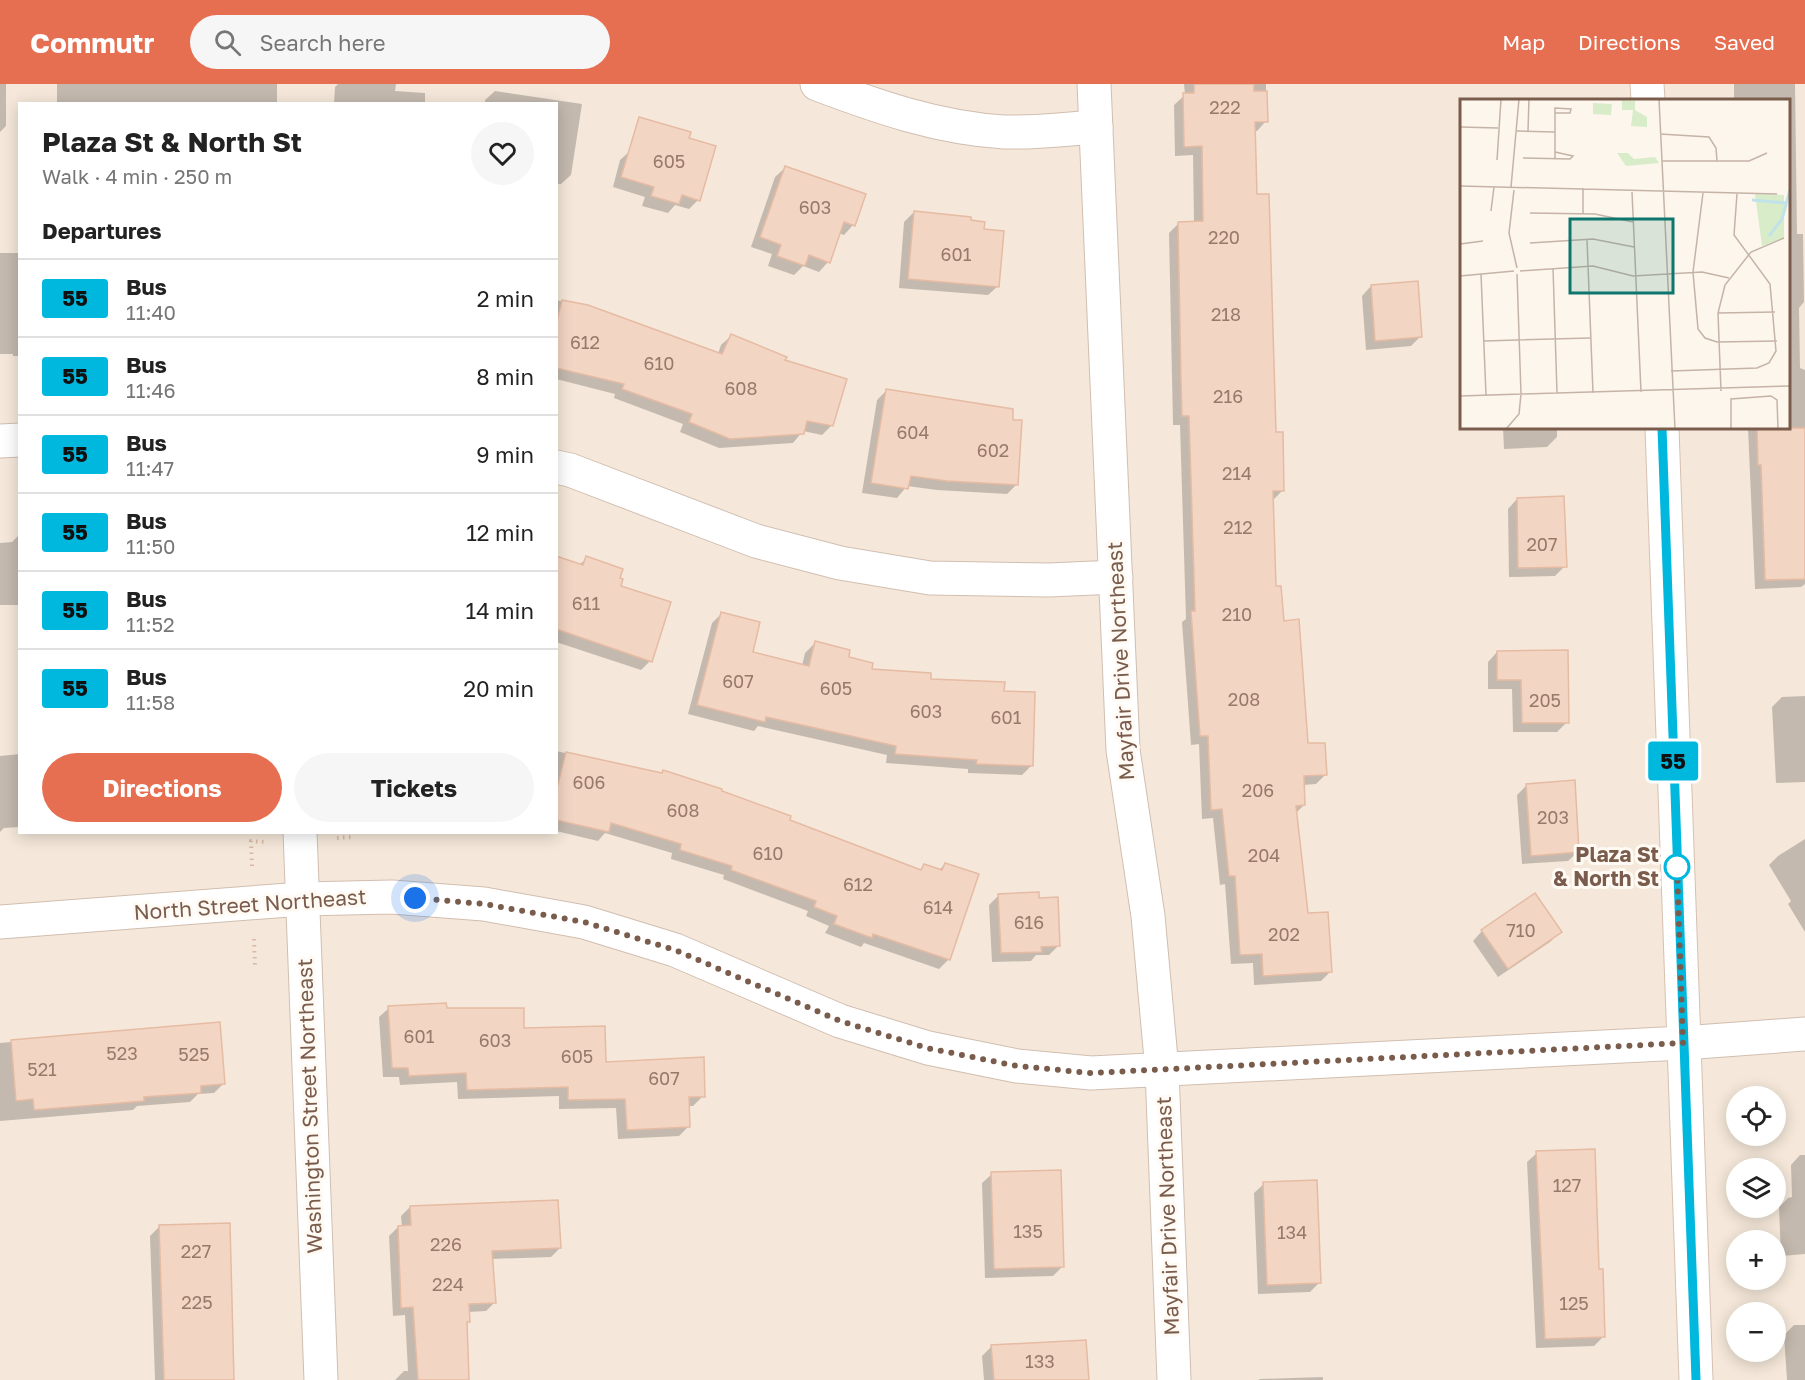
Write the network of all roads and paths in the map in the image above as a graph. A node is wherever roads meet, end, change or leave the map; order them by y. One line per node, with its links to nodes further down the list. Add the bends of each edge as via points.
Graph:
1 (817, 84): 5 (street, via 882,109 951,127 1005,132)
2 (1094, 84): 5 (street, Mayfair Drive Northeast)
3 (1647, 84): 4 (street)
4 (1648, 99)
5 (1096, 128): 10 (street, Mayfair Drive Northeast)
6 (1662, 429): 15 (street)
7 (18, 440): 8 (street)
8 (0, 441)
9 (558, 468): 10 (street, via 756,541 840,563 930,578)
10 (1116, 577): 16 (street, Mayfair Drive Northeast, via 1123,750 1148,916)
11 (300, 834): 12 (street, Washington Street Northeast)
12 (302, 899): 13 (street, North Street Northeast); 16 (street, North Street Northeast, via 392,897 484,904 584,922 675,950 840,1021 927,1048 1017,1066 1091,1073); 17 (street, Washington Street Northeast)
13 (0, 922)
14 (1805, 1035): 15 (street, North Street Northeast)
15 (1683, 1043): 16 (street, North Street Northeast); 19 (street)
16 (1162, 1070): 18 (street, Mayfair Drive Northeast)
17 (321, 1380)
18 (1174, 1380)
19 (1696, 1380)

